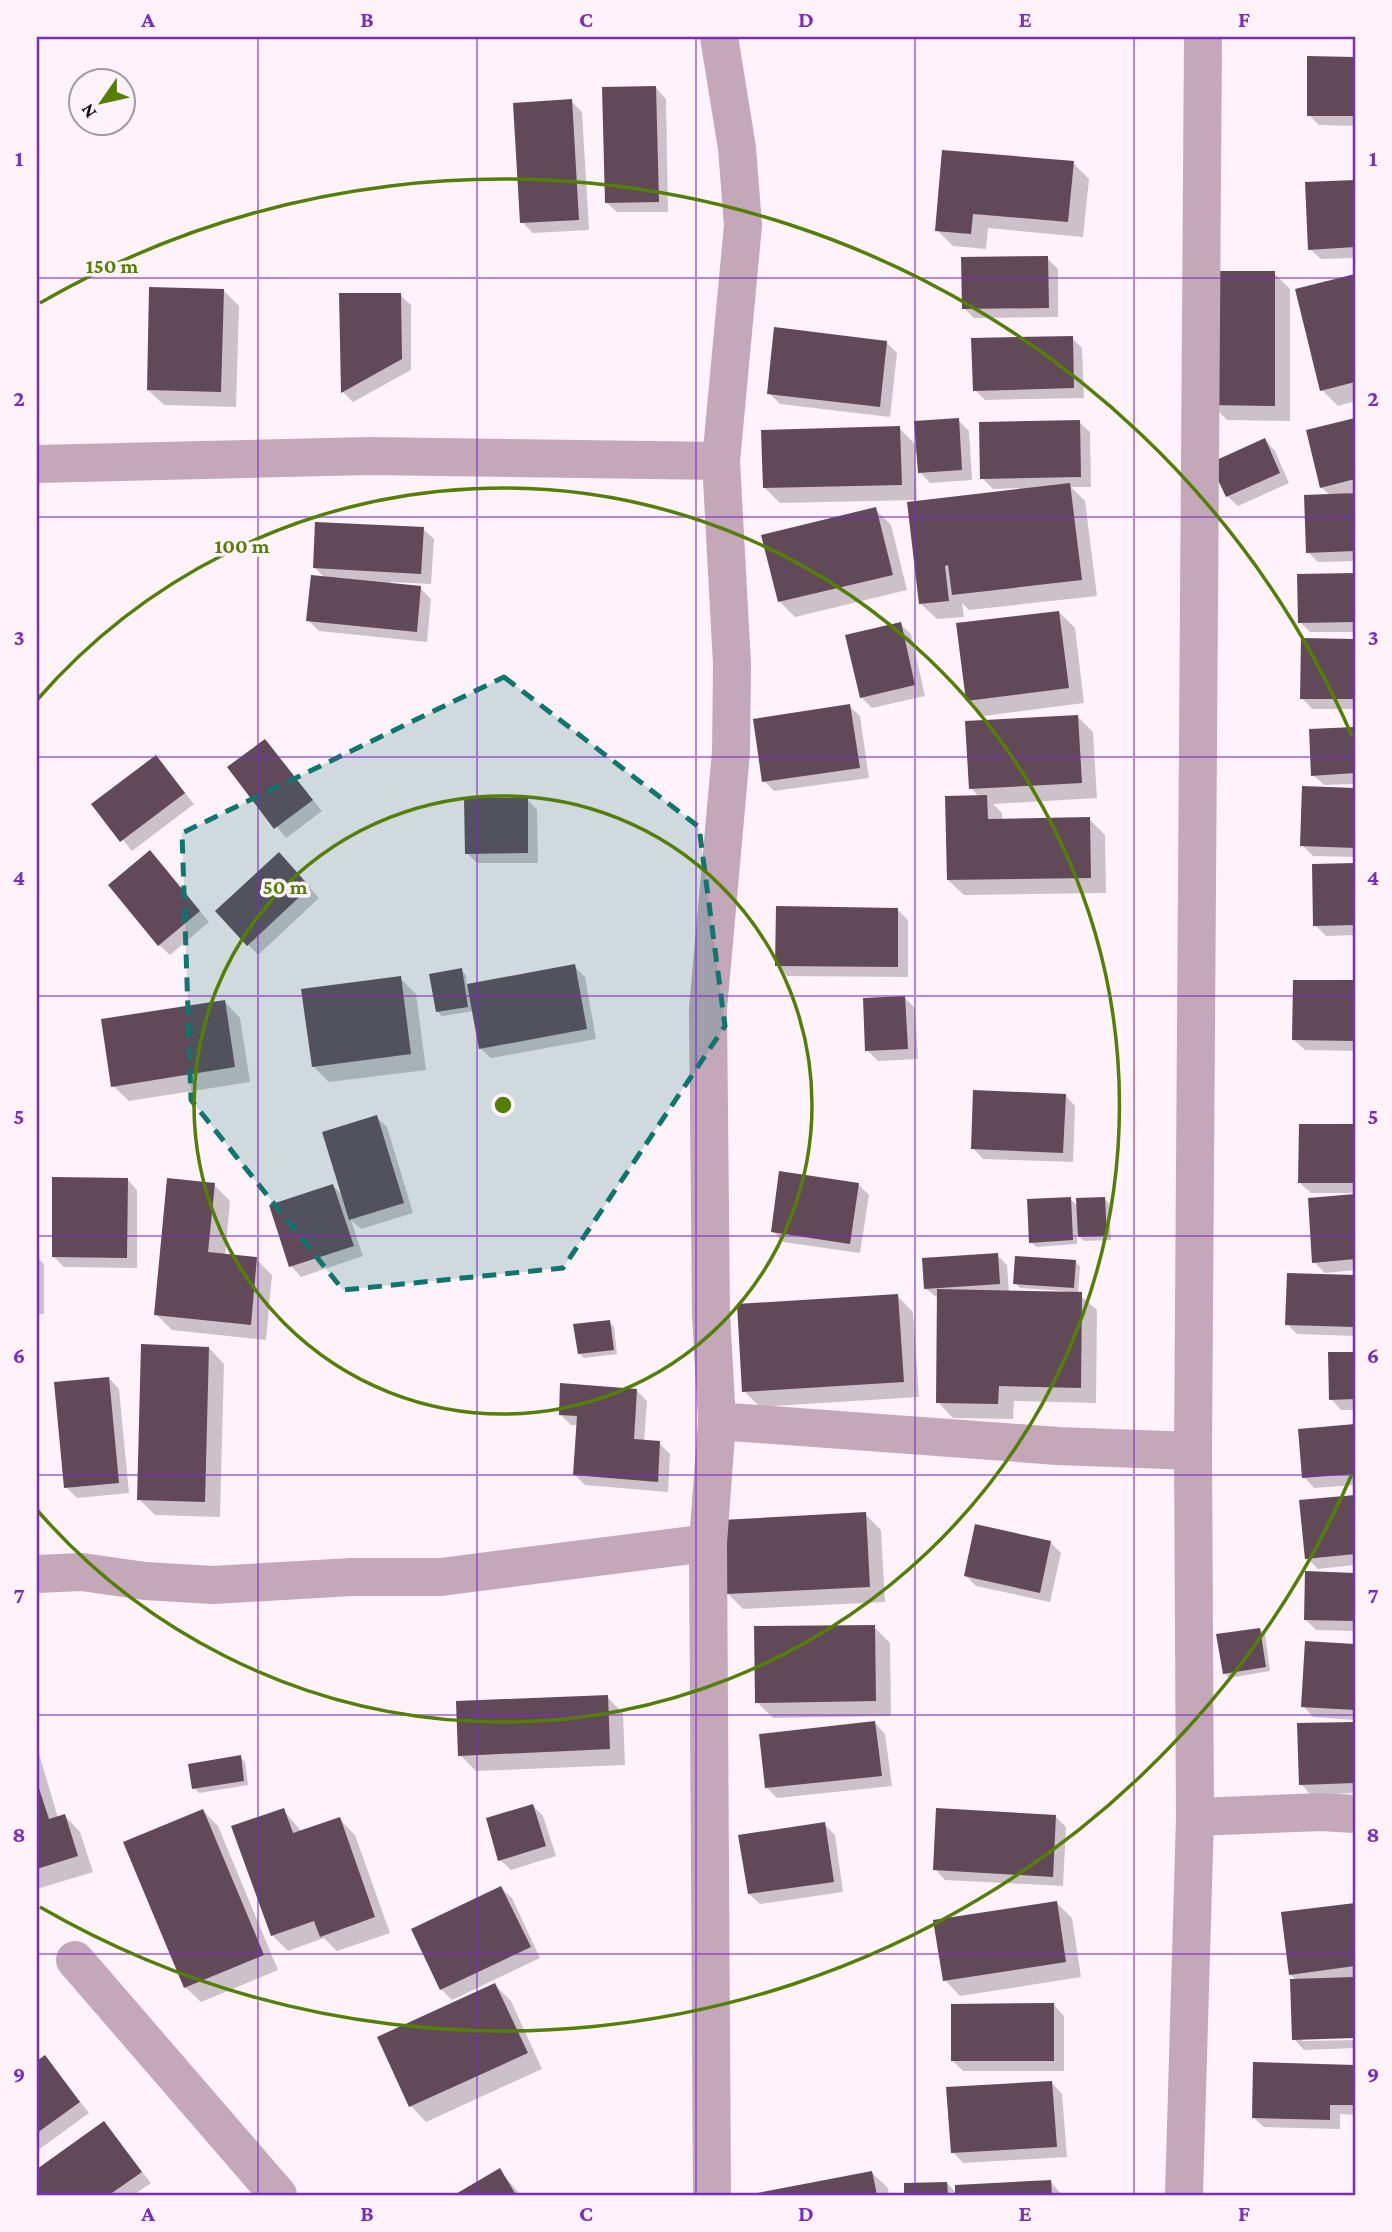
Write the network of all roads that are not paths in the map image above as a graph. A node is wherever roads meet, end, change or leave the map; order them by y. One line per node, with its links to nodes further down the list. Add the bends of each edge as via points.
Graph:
1 (719, 37): 3 (street, via 737,148 743,225)
2 (1203, 37): 6 (street)
3 (721, 461): 4 (street, via 369,456); 5 (street, via 733,664 708,1009)
4 (37, 464)
5 (716, 1421): 6 (street); 7 (street)
6 (1193, 1451): 10 (street)
7 (708, 1543): 8 (street, via 441,1577 212,1585 82,1572); 13 (street)
8 (37, 1574)
9 (1355, 1814): 10 (street)
10 (1195, 1817): 14 (street)
11 (75, 1960): 12 (street)
12 (278, 2195)
13 (712, 2195)
14 (1184, 2195)

